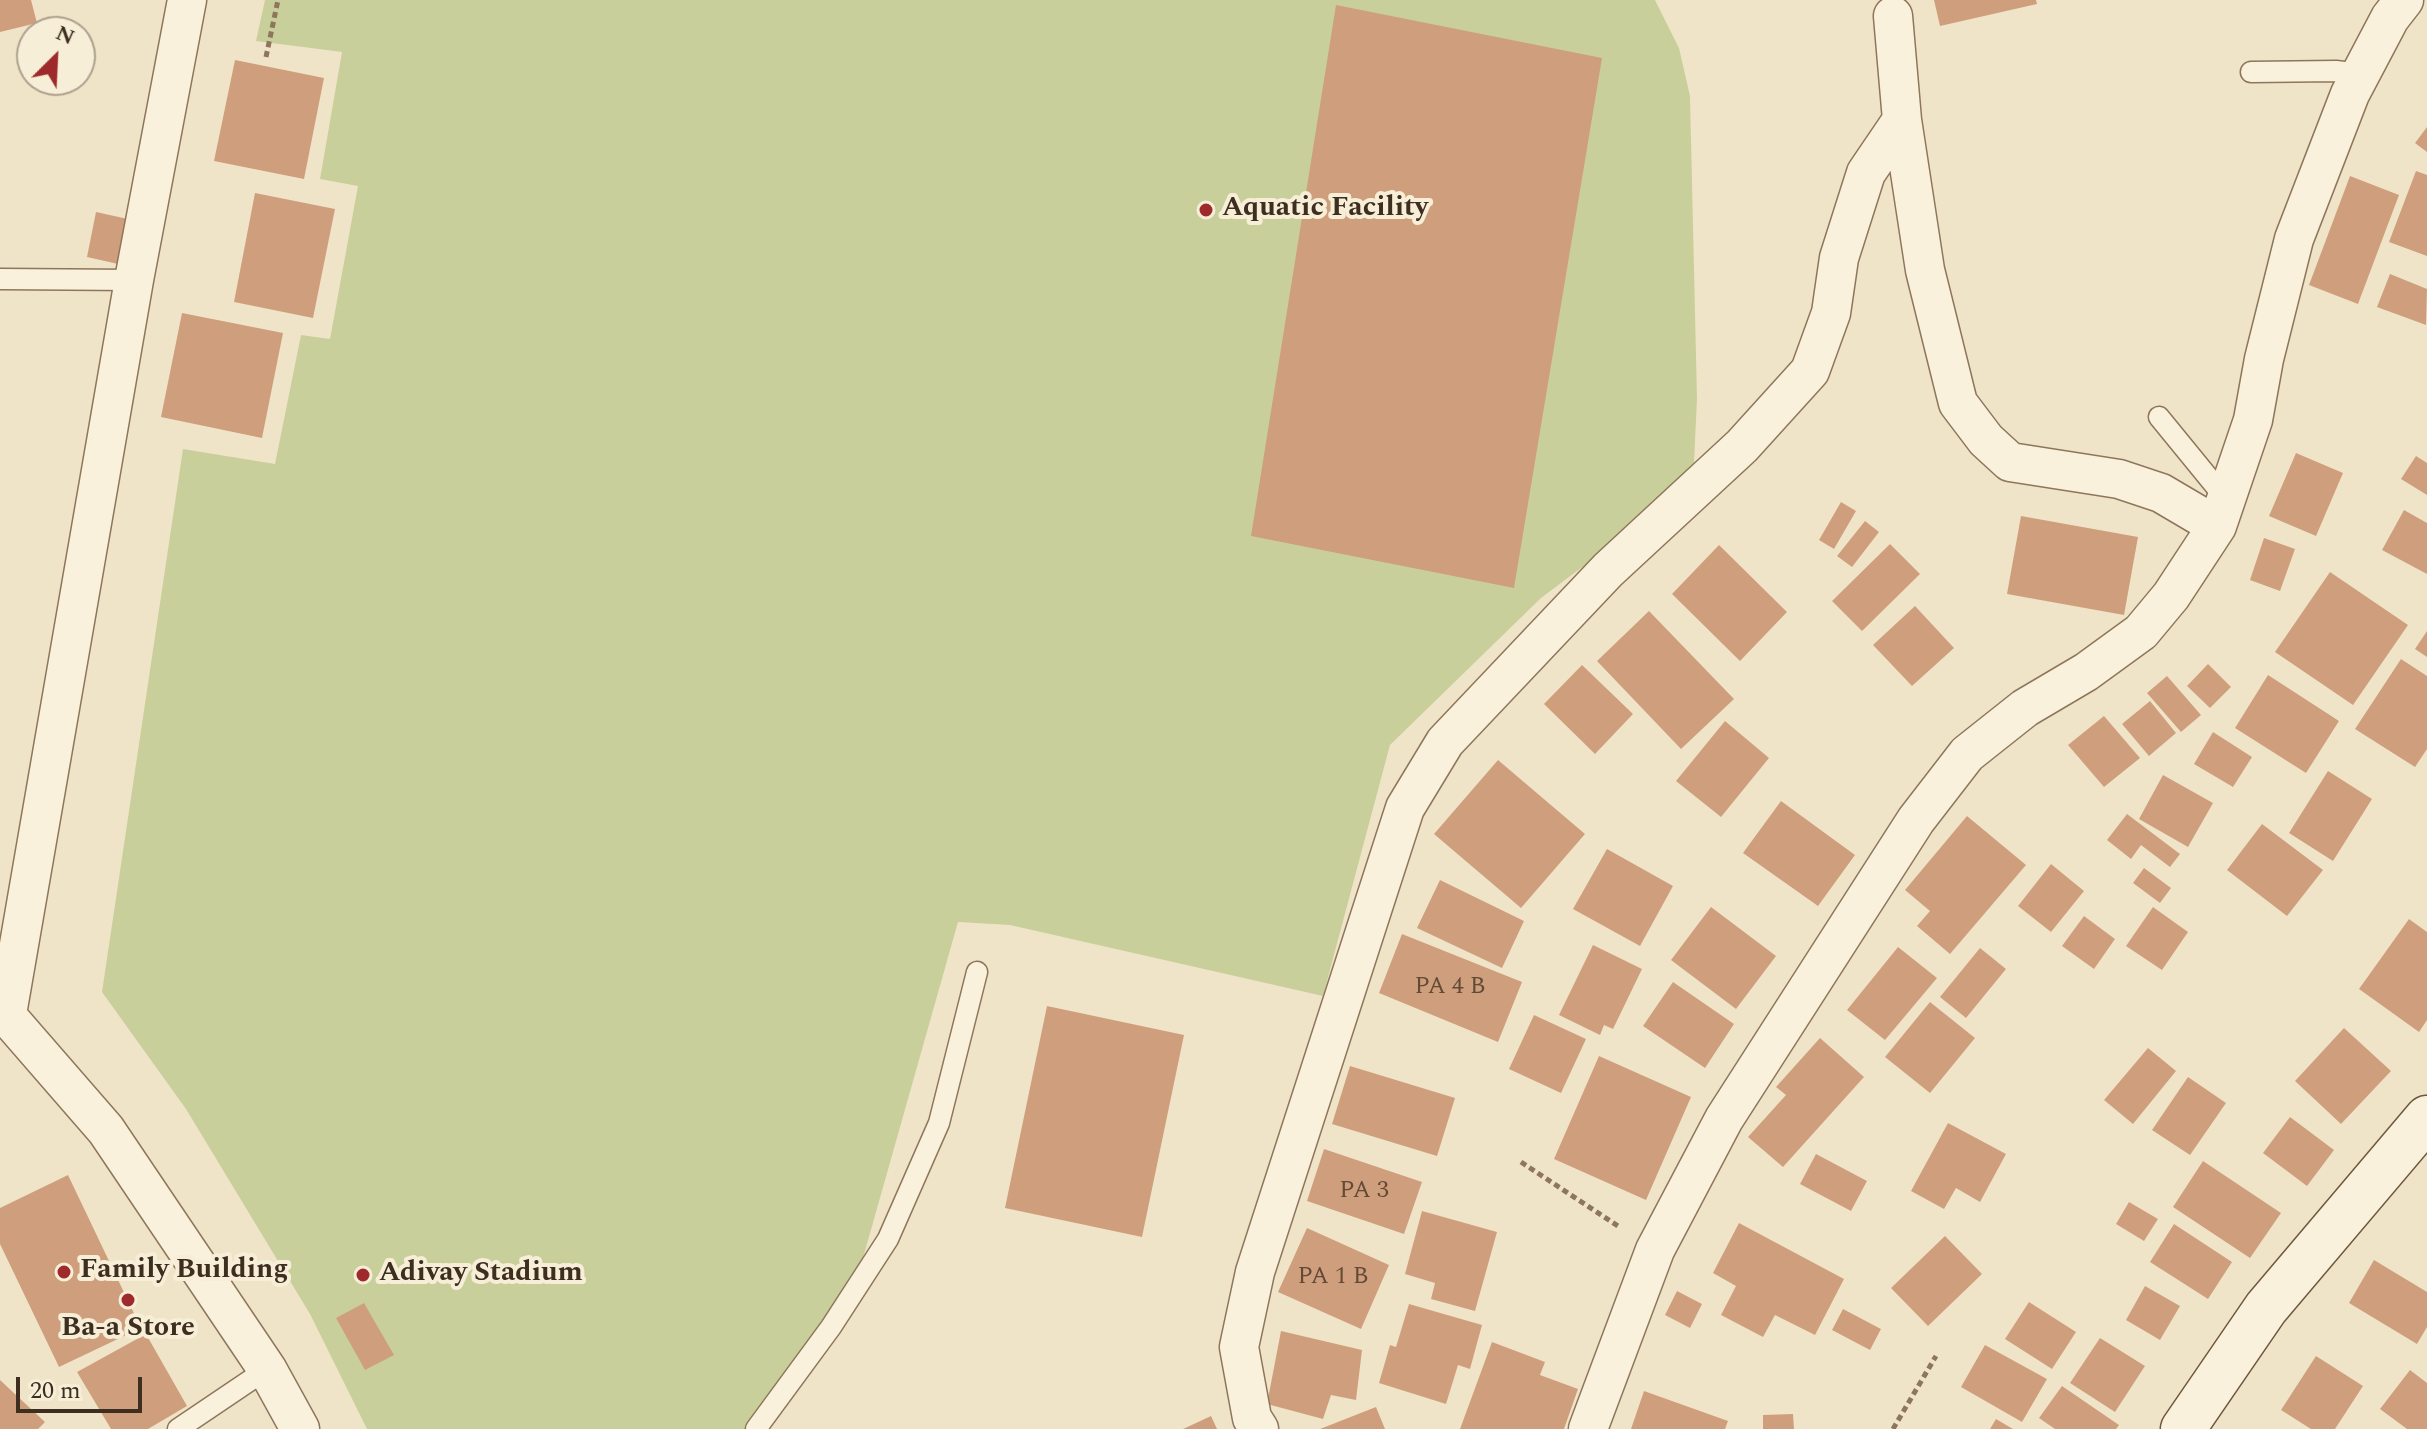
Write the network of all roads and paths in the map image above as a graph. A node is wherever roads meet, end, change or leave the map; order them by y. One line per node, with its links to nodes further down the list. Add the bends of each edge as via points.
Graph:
1 (187, 0): 10 (street)
2 (278, 0): 5 (path)
3 (2404, 0): 7 (street)
4 (1893, 16): 8 (street)
5 (266, 57)
6 (2251, 72): 7 (lane)
7 (2360, 74): 12 (street, via 2294,239 2253,420)
8 (1902, 120): 12 (street, via 1925,270 1958,403 1986,440 2010,462 2119,479); 23 (street, via 1866,173 1839,258 1831,313 1810,371 1742,446 1608,570 1445,742 1405,808 1255,1272 1239,1347 1252,1418)
9 (0, 279): 10 (lane)
10 (134, 280): 14 (street)
11 (2159, 417): 12 (lane)
12 (2221, 513): 17 (street, via 2171,596 2141,632 2025,708 1967,754 1916,820 1724,1119)
13 (977, 972): 22 (lane, via 939,1123 888,1239)
14 (4, 1011): 19 (street, via 106,1130)
15 (2427, 1118): 26 (main road, via 2266,1308)
16 (1521, 1162): 17 (path)
17 (1655, 1250): 24 (street)
18 (1936, 1356): 25 (path)
19 (267, 1369): 20 (lane); 21 (street)
20 (178, 1429)
21 (300, 1429)
22 (756, 1429)
23 (1259, 1429)
24 (1588, 1429)
25 (1893, 1429)
26 (2183, 1429)

